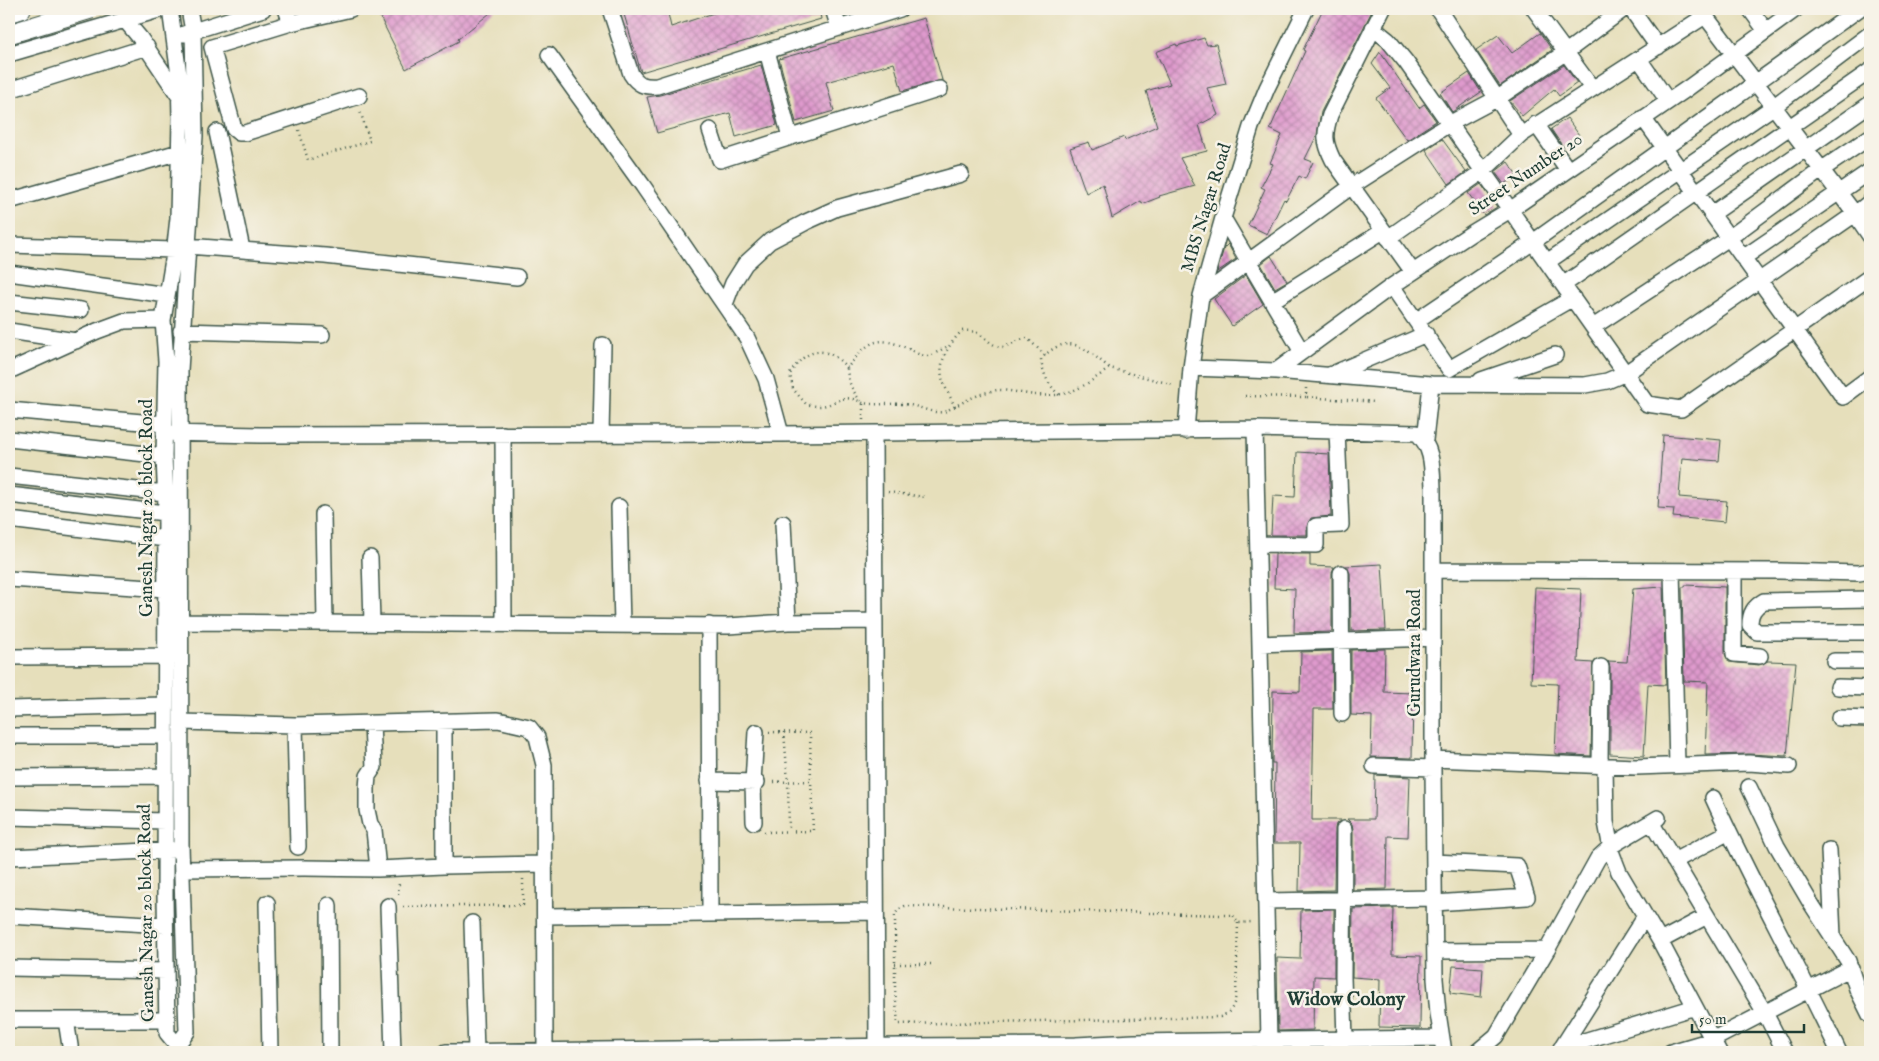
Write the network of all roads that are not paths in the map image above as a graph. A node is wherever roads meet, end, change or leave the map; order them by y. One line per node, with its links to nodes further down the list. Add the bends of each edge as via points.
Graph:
1 (21, 9): 23 (main road)
2 (55, 9): 34 (street)
3 (91, 9): 32 (main road, bridge)
4 (162, 9): 26 (street)
5 (170, 9): 35 (street, Ganesh Nagar 20 block Road)
6 (189, 9): 30 (street, Ganesh Nagar 20 block Road)
7 (263, 9): 30 (street)
8 (286, 9): 27 (street)
9 (351, 9): 27 (street)
10 (610, 9): 38 (street, via 631,74 637,83 646,86 656,86)
11 (833, 9): 28 (street)
12 (900, 9): 28 (street)
13 (1306, 9): 83 (street, MBS Nagar Road, via 1251,127)
14 (1383, 9): 29 (street)
15 (1438, 9): 51 (street)
16 (1534, 9): 39 (street)
17 (1624, 9): 39 (street)
18 (1631, 9): 37 (street)
19 (1750, 9): 31 (street)
20 (1796, 9): 31 (street, Street Number 20)
21 (1860, 9): 45 (street)
22 (1868, 9): 25 (street)
23 (9, 12)
24 (1702, 12): 37 (street); 42 (street)
25 (1870, 12)
26 (125, 20): 34 (street); 36 (street)
27 (291, 23): 58 (street, via 212,47)
28 (839, 28): 38 (street)
29 (1373, 28): 56 (street, via 1406,62); 75 (street, via 1326,128 1326,144 1333,160)
30 (193, 31): 35 (street); 63 (street, Ganesh Nagar 20 block Road)
31 (1766, 31): 42 (street, Street Number 20)
32 (9, 34)
33 (1870, 34): 54 (street)
34 (64, 38): 40 (street)
35 (173, 38): 49 (street, Ganesh Nagar 20 block Road)
36 (146, 47): 48 (street); 49 (street)
37 (1658, 47): 43 (street)
38 (767, 51): 64 (street)
39 (1566, 52): 46 (street); 51 (street)
40 (9, 54)
41 (549, 55): 106 (street)
42 (1734, 55): 45 (street); 52 (street, Street Number 20)
43 (1639, 59): 46 (street); 52 (street)
44 (1870, 71): 59 (street)
45 (1756, 84): 54 (street); 66 (street)
46 (1592, 88): 57 (street)
47 (940, 89): 64 (street)
48 (9, 90)
49 (179, 96): 68 (street, Ganesh Nagar 20 block Road)
50 (359, 96): 58 (street, via 246,133)
51 (1498, 98): 56 (street); 62 (street)
52 (1668, 101): 55 (street, Street Number 20)
53 (1870, 104): 67 (street)
54 (1773, 107): 59 (street); 70 (street)
55 (1643, 118): 66 (street); 69 (street, Street Number 20)
56 (1449, 124): 72 (street); 75 (street)
57 (1536, 124): 62 (street); 69 (street)
58 (234, 129): 61 (street)
59 (1790, 129): 67 (street); 76 (street)
60 (710, 130): 64 (street, via 720,160)
61 (217, 132): 63 (street); 90 (street)
62 (1521, 135): 72 (street)
63 (195, 136): 89 (street, Ganesh Nagar 20 block Road)
64 (790, 137)
65 (1870, 137): 71 (street)
66 (1665, 148): 70 (street); 87 (street)
67 (1805, 149): 71 (street); 81 (street)
68 (179, 152): 78 (street); 89 (street, Ganesh Nagar 20 block Road)
69 (1568, 170): 80 (street, Street Number 20)
70 (1680, 170): 76 (street); 93 (street)
71 (1821, 170): 77 (street); 86 (street)
72 (1483, 171): 80 (street); 84 (street)
73 (1870, 171): 77 (street)
74 (961, 174): 106 (street, via 837,208 770,241 745,264)
75 (1352, 186): 84 (street); 92 (street)
76 (1697, 193): 81 (street); 99 (street)
77 (1839, 193): 82 (street); 91 (street)
78 (9, 200)
79 (1870, 202): 82 (street)
80 (1510, 210): 87 (street); 94 (street, Street Number 20)
81 (1712, 214): 86 (street)
82 (1855, 214): 85 (street); 98 (street)
83 (1223, 218): 92 (street); 102 (street, MBS Nagar Road)
84 (1386, 234): 94 (street); 104 (street)
85 (1870, 236)
86 (1729, 238): 91 (street); 110 (street)
87 (1533, 242): 93 (street); 109 (street)
88 (9, 244): 89 (street)
89 (181, 248): 90 (street); 101 (street, Ganesh Nagar 20 block Road); 113 (street, Ganesh Nagar 20 block Road)
90 (242, 249): 96 (street)
91 (1743, 258): 98 (street)
92 (1248, 262): 102 (street); 104 (street)
93 (1547, 262): 99 (street)
94 (1413, 272): 100 (street, Street Number 20)
95 (9, 273): 101 (street)
96 (517, 277)
97 (1870, 277): 111 (street)
98 (1759, 280): 111 (street); 123 (street)
99 (1563, 284): 103 (street)
100 (1392, 286): 109 (street); 118 (street, Street Number 20)
101 (167, 295): 108 (street, Ganesh Nagar 20 block Road)
102 (1201, 296): 120 (street, MBS Nagar Road)
103 (1573, 298): 110 (street); 114 (street, via 1449,369)
104 (1272, 301): 118 (street)
105 (9, 302): 107 (street)
106 (725, 304): 135 (street, via 747,338 766,379)
107 (82, 310)
108 (163, 320): 116 (street, via 124,321); 129 (street, Ganesh Nagar 20 block Road)
109 (1416, 320): 114 (street)
110 (1593, 327): 123 (street)
111 (1795, 330): 123 (street, via 1681,410 1647,404); 125 (street, via 1843,397)
112 (9, 331): 116 (street)
113 (182, 331): 115 (street); 137 (street, Ganesh Nagar 20 block Road)
114 (1426, 334): 124 (street)
115 (322, 335)
116 (76, 341): 121 (street)
117 (603, 345): 134 (street)
118 (1302, 352): 122 (street, Street Number 20)
119 (1556, 355): 127 (street)
120 (1191, 368): 122 (street); 131 (street, MBS Nagar Road)
121 (9, 370)
122 (1276, 371): 124 (street)
123 (1626, 374): 127 (street, via 1585,385)
124 (1329, 376): 126 (street)
125 (1870, 377)
126 (1431, 384): 127 (street); 139 (street)
127 (1467, 385)
128 (9, 410): 129 (street)
129 (164, 428): 137 (street); 140 (street, Ganesh Nagar 20 block Road)
130 (1255, 429): 131 (street); 132 (street); 150 (street)
131 (1186, 430): 136 (street)
132 (1338, 431): 139 (street, via 1417,433); 150 (street, via 1341,525 1316,526 1316,545)
133 (503, 434): 134 (street); 137 (street); 165 (street)
134 (601, 434): 135 (street)
135 (781, 434): 136 (street)
136 (869, 434): 160 (street, via 874,490)
137 (181, 435): 161 (street, Ganesh Nagar 20 block Road)
138 (9, 438): 140 (street)
139 (1425, 440): 152 (street, via 1432,465)
140 (164, 456): 142 (street, Ganesh Nagar 20 block Road)
141 (9, 476): 142 (street)
142 (166, 493): 145 (street, Ganesh Nagar 20 block Road)
143 (9, 496): 145 (street)
144 (619, 506): 166 (street)
145 (165, 513): 149 (street, Ganesh Nagar 20 block Road)
146 (323, 514): 162 (street)
147 (9, 520): 149 (street)
148 (783, 523): 164 (street)
149 (166, 540): 158 (street, Ganesh Nagar 20 block Road)
150 (1258, 544): 171 (street)
151 (370, 558): 163 (street)
152 (1434, 570): 153 (street, Gurudwara Road); 169 (street, Gurudwara Road)
153 (1672, 571): 154 (street, Gurudwara Road); 195 (street)
154 (1734, 571): 155 (street, Gurudwara Road); 174 (street, via 1734,654)
155 (1870, 571)
156 (1341, 573): 170 (street)
157 (9, 579): 158 (street)
158 (166, 589): 172 (street, Ganesh Nagar 20 block Road)
159 (1870, 599): 168 (street, via 1764,601 1750,615 1750,625 1757,632)
160 (874, 620): 164 (street); 229 (street)
161 (181, 622): 162 (street); 173 (street, Ganesh Nagar 20 block Road)
162 (325, 622): 163 (street)
163 (372, 622): 165 (street)
164 (788, 622): 167 (street)
165 (504, 624): 166 (street)
166 (622, 625): 167 (street)
167 (709, 626): 201 (street)
168 (1870, 632)
169 (1433, 638): 170 (street); 194 (street, Gurudwara Road)
170 (1342, 641): 171 (street); 183 (street)
171 (1260, 644): 225 (street)
172 (164, 656): 173 (street); 175 (street); 181 (street, Ganesh Nagar 20 block Road)
173 (181, 656): 186 (street, Ganesh Nagar 20 block Road)
174 (1760, 656)
175 (9, 657)
176 (1834, 661): 177 (street)
177 (1870, 661)
178 (1601, 667): 197 (street)
179 (1838, 687): 180 (street)
180 (1870, 688)
181 (164, 705): 182 (street); 193 (street, Ganesh Nagar 20 block Road)
182 (9, 709)
183 (1342, 714)
184 (1840, 718): 185 (street)
185 (1870, 718)
186 (181, 722): 189 (street); 213 (street, Ganesh Nagar 20 block Road)
187 (444, 723): 188 (street); 219 (street, via 498,720 529,727 537,737 544,764); 220 (street)
188 (372, 724): 189 (street); 222 (street, via 374,768 368,776 367,802)
189 (295, 725): 212 (street)
190 (718, 728): 201 (street)
191 (760, 732): 202 (street)
192 (9, 736): 193 (street)
193 (164, 736): 199 (street, Ganesh Nagar 20 block Road)
194 (1433, 764): 196 (street); 197 (street); 218 (street, Gurudwara Road)
195 (1677, 765): 197 (street); 198 (street, via 1749,763)
196 (1374, 766)
197 (1602, 766): 211 (street)
198 (1789, 766)
199 (164, 776): 200 (street); 206 (street, Ganesh Nagar 20 block Road)
200 (9, 777)
201 (714, 781): 202 (street); 209 (street); 230 (street)
202 (755, 782): 207 (street)
203 (1749, 787): 237 (street, via 1777,846)
204 (1713, 798): 210 (street)
205 (9, 817): 206 (street)
206 (165, 821): 215 (street, Ganesh Nagar 20 block Road)
207 (757, 827)
208 (1344, 829): 223 (street)
209 (717, 831)
210 (1728, 832): 217 (street); 244 (street)
211 (1611, 846): 217 (street, via 1655,820); 233 (street, via 1619,872); 239 (street, via 1598,858)
212 (298, 847)
213 (182, 850): 215 (street); 221 (street, Ganesh Nagar 20 block Road)
214 (1829, 850): 237 (street)
215 (164, 851): 216 (street); 236 (street, Ganesh Nagar 20 block Road)
216 (9, 857)
217 (1674, 861): 234 (street)
218 (1434, 862): 224 (street, Gurudwara Road); 224 (street, via 1517,866 1527,898)
219 (545, 864): 220 (street); 232 (street)
220 (444, 866): 222 (street)
221 (182, 869): 222 (street); 257 (street, Ganesh Nagar 20 block Road, via 187,1032)
222 (378, 869)
223 (1345, 900): 224 (street); 225 (street); 251 (street)
224 (1434, 900): 240 (street, Gurudwara Road)
225 (1266, 901): 252 (street)
226 (266, 903): 265 (street)
227 (396, 904): 267 (street)
228 (329, 905): 266 (street)
229 (876, 912): 230 (street); 254 (street)
230 (710, 914): 232 (street)
231 (9, 916): 236 (street)
232 (545, 916): 262 (street)
233 (1646, 916): 238 (street); 261 (street)
234 (1707, 916): 238 (street); 246 (street)
235 (472, 923): 269 (street)
236 (165, 924): 243 (street, Ganesh Nagar 20 block Road)
237 (1834, 938): 242 (street)
238 (1660, 941): 245 (street)
239 (1547, 950): 240 (street); 270 (street, via 1496,1036)
240 (1435, 951): 253 (street, Gurudwara Road)
241 (9, 968): 243 (street)
242 (1851, 968): 244 (street); 247 (street)
243 (166, 971): 250 (street, Ganesh Nagar 20 block Road)
244 (1810, 990): 246 (street); 273 (street)
245 (1696, 1006): 255 (street); 261 (street)
246 (1765, 1013): 255 (street); 272 (street)
247 (1870, 1015)
248 (9, 1020): 249 (street)
249 (66, 1020): 250 (street); 264 (street)
250 (167, 1020): 257 (street, Ganesh Nagar 20 block Road, via 167,1033)
251 (1345, 1039): 252 (street); 253 (street)
252 (1269, 1040): 256 (street)
253 (1442, 1045)
254 (877, 1046): 258 (street); 260 (street)
255 (1716, 1046): 271 (street)
256 (1134, 1047): 259 (street)
257 (178, 1048)
258 (901, 1049): 259 (street)
259 (1076, 1049)
260 (762, 1050): 263 (street)
261 (1560, 1050)
262 (545, 1051): 263 (street); 269 (street)
263 (575, 1051)
264 (71, 1052)
265 (270, 1052)
266 (330, 1052)
267 (393, 1052)
268 (446, 1052): 269 (street)
269 (476, 1052)
270 (1477, 1052)
271 (1672, 1052)
272 (1785, 1052)
273 (1839, 1052)

